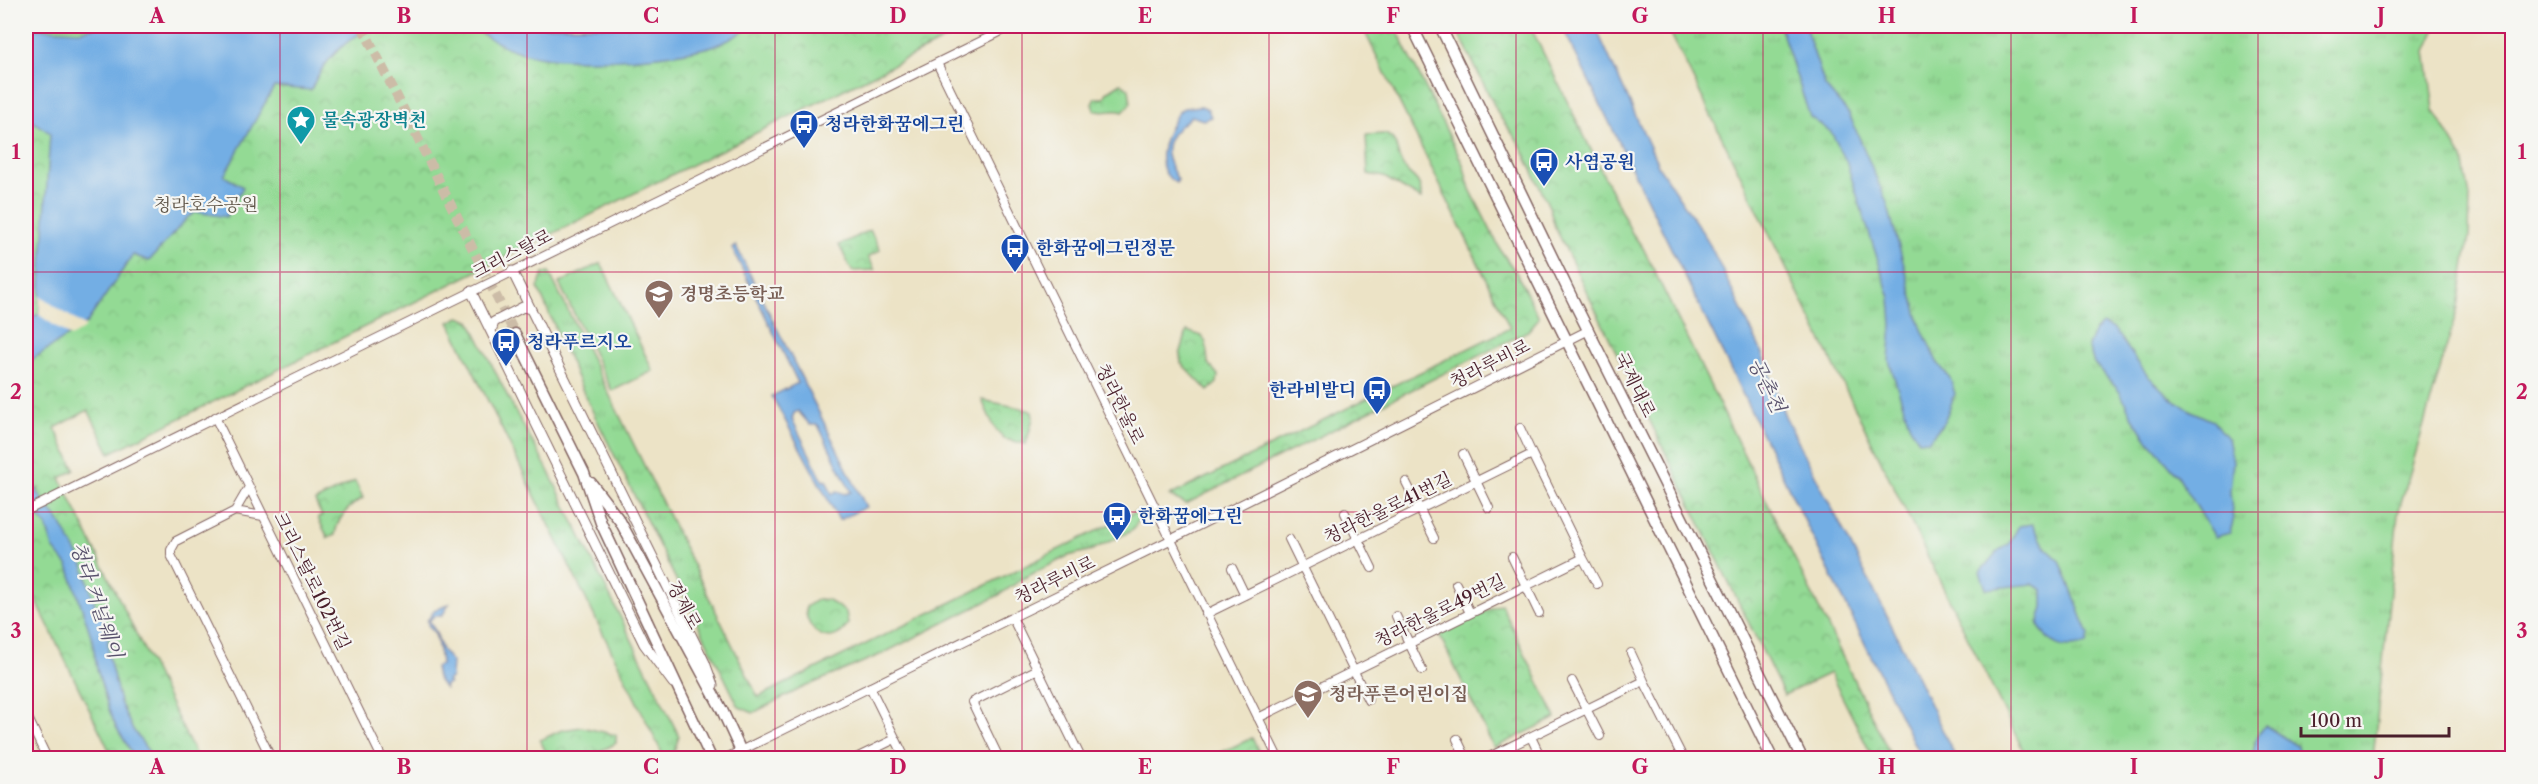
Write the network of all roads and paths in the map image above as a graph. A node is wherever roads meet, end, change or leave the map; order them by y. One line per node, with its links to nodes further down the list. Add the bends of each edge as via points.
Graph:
1 (1012, 26): 4 (street, 크리스탈로)
2 (1412, 26): 11 (main road)
3 (1440, 26): 8 (main road, 국제대로)
4 (937, 63): 5 (street, 크리스탈로); 29 (street, 청라한울로)
5 (512, 271): 6 (street, 크리스탈로); 7 (street)
6 (471, 291): 9 (street); 12 (street, 크리스탈로)
7 (530, 309): 9 (street, via 523,307 494,322); 55 (street, via 705,663)
8 (1589, 330): 11 (street, 청라루비로); 78 (main road, 국제대로)
9 (491, 332): 52 (street, via 644,644)
10 (514, 334): 16 (main road, 경제로)
11 (1566, 341): 29 (street, 청라루비로); 77 (main road)
12 (215, 417): 19 (street, 크리스탈로102번길); 22 (street, 크리스탈로)
13 (1520, 428): 15 (street)
14 (1463, 454): 18 (street)
15 (1532, 454): 18 (street, 청라한울로41번길); 31 (street)
16 (584, 473): 52 (main road, 경제로, via 601,523); 55 (main road, 경제로, via 620,521)
17 (1406, 482): 21 (street)
18 (1476, 482): 20 (street); 21 (street, 청라한울로41번길)
19 (249, 488): 23 (street); 25 (street, 크리스탈로102번길)
20 (1489, 508)
21 (1420, 509): 26 (street); 28 (street, 청라한울로41번길)
22 (26, 511)
23 (235, 511): 25 (street); 64 (street, via 176,541 171,555)
24 (1346, 513): 28 (street)
25 (263, 516): 65 (street, 크리스탈로102번길)
26 (1434, 538)
27 (1289, 539): 32 (street)
28 (1358, 539): 32 (street, 청라한울로41번길); 34 (street)
29 (1170, 540): 41 (street, 청라한울로); 43 (street, 청라루비로)
30 (1512, 557): 37 (street)
31 (1583, 558): 36 (street); 37 (street, 청라한울로49번길)
32 (1302, 567): 38 (street, 청라한울로41번길); 48 (street)
33 (1232, 568): 38 (street)
34 (1372, 568)
35 (1456, 584): 39 (street)
36 (1597, 584)
37 (1526, 586): 39 (street, 청라한울로49번길); 40 (street)
38 (1245, 595): 41 (street, 청라한울로41번길)
39 (1470, 613): 44 (street, 청라한울로49번길)
40 (1539, 613)
41 (1206, 614): 57 (street, 청라한울로)
42 (1395, 616): 44 (street)
43 (1012, 617): 46 (street); 51 (street, 청라루비로)
44 (1409, 643): 47 (street); 48 (street, 청라한울로49번길)
45 (1631, 653): 50 (street)
46 (1038, 669): 70 (street, via 972,702); 71 (street)
47 (1422, 670)
48 (1353, 671): 53 (street); 57 (street, 청라한울로49번길)
49 (1572, 681): 54 (street)
50 (1644, 681): 54 (street); 76 (street)
51 (870, 687): 60 (street); 62 (street, 청라루비로)
52 (685, 700): 66 (main road, 경제로)
53 (1368, 700)
54 (1587, 709): 58 (street); 59 (street)
55 (722, 710): 62 (main road, 경제로)
56 (26, 714): 63 (street)
57 (1258, 718): 72 (street, 청라한울로)
58 (1600, 736)
59 (1531, 737): 74 (street); 75 (street)
60 (895, 739): 68 (street); 69 (street)
61 (1456, 739): 73 (street)
62 (742, 755): 67 (street, 청라루비로)
63 (47, 759)
64 (271, 759)
65 (382, 759)
66 (711, 759)
67 (726, 759)
68 (856, 759)
69 (905, 759)
70 (999, 759)
71 (1081, 759)
72 (1278, 759)
73 (1466, 759)
74 (1486, 759)
75 (1541, 759)
76 (1683, 759)
77 (1772, 759)
78 (1802, 759)

